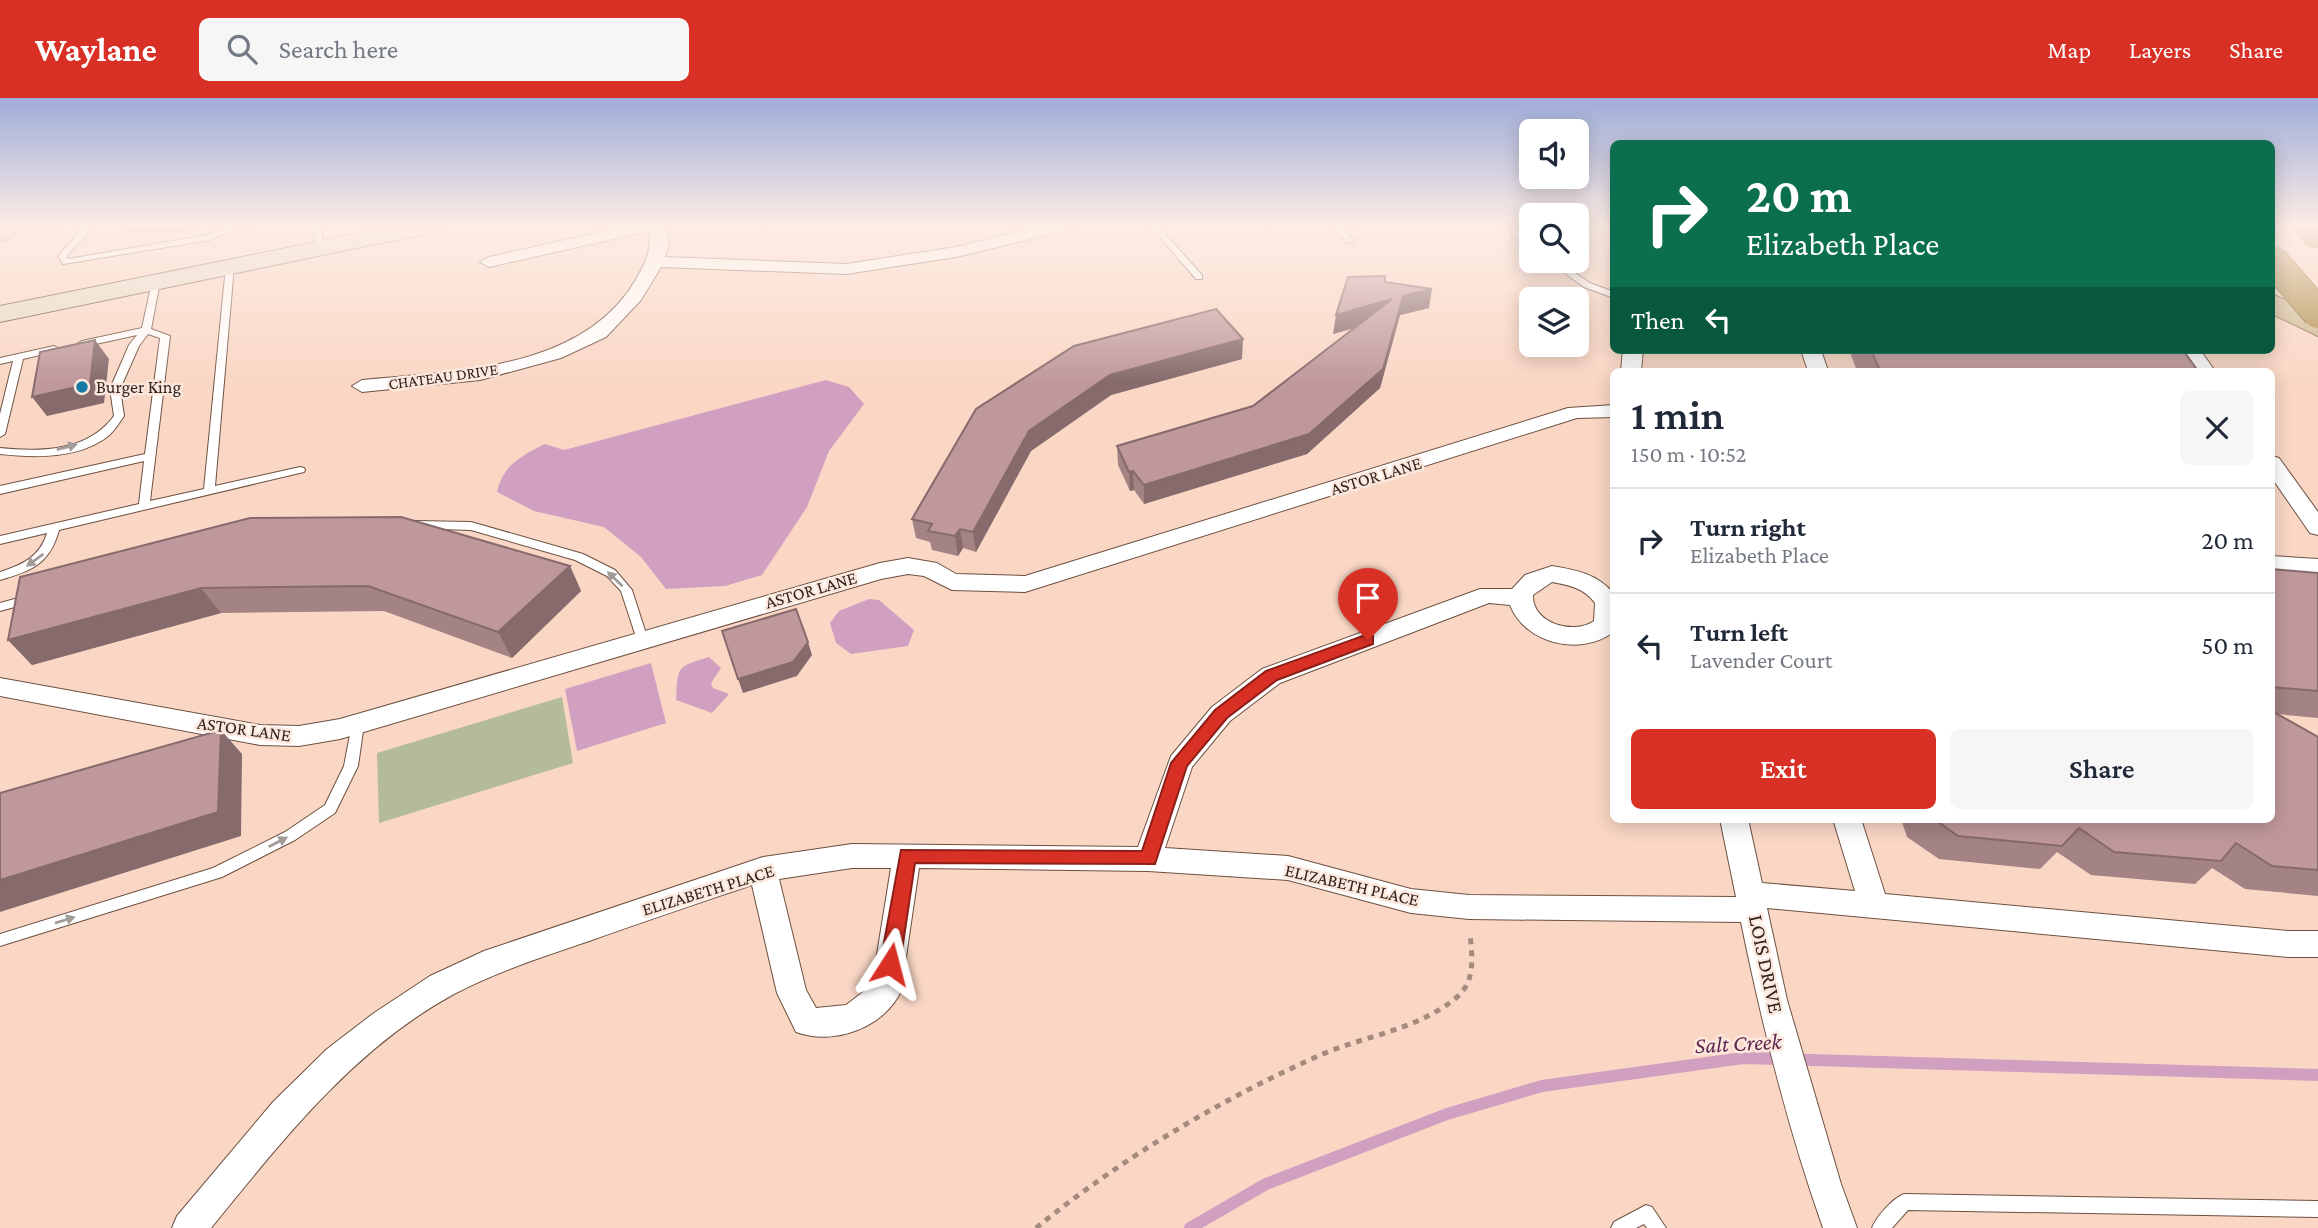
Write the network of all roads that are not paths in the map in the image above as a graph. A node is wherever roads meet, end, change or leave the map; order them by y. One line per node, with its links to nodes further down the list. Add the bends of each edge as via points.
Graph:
1 (176, 278): 6 (main road)
2 (229, 278): 27 (lane)
3 (646, 278): 19 (street, CHATEAU DRIVE, via 635,296 599,333 554,354 480,374)
4 (1576, 278): 8 (lane)
5 (2287, 278): 11 (highway, bridge)
6 (156, 282): 12 (main road); 14 (lane)
7 (2275, 282): 9 (main road)
8 (1610, 294)
9 (2318, 304)
10 (2275, 305): 13 (main road)
11 (2318, 313)
12 (0, 314)
13 (2318, 327)
14 (146, 330): 16 (lane); 22 (lane, one-way to 14, via 62,450 101,437 119,416 115,390 134,345); 23 (lane, via 165,336)
15 (2193, 354): 18 (street)
16 (19, 357): 17 (lane); 21 (lane)
17 (0, 360)
18 (2204, 368)
19 (362, 386)
20 (1610, 411): 39 (street, ASTOR LANE, via 1575,412 1026,584 952,582 929,569 908,566)
21 (0, 434)
22 (0, 451)
23 (150, 456): 26 (lane); 28 (lane)
24 (2275, 467): 31 (street)
25 (300, 470): 27 (lane)
26 (0, 490)
27 (209, 491): 28 (lane)
28 (144, 506): 30 (lane)
29 (404, 525): 39 (lane, one-way to 29, via 626,590 611,573 579,557 471,526)
30 (54, 527): 32 (lane); 35 (lane, one-way to 35, via 42,558)
31 (2318, 528)
32 (0, 540)
33 (2275, 564): 34 (street)
34 (2318, 567)
35 (0, 576)
36 (40, 596): 38 (lane)
37 (1520, 598): 45 (street, via 1488,595 1271,676 1221,714 1180,763)
38 (0, 607)
39 (642, 640): 41 (street, ASTOR LANE)
40 (0, 687): 41 (street, ASTOR LANE, via 260,735 299,736)
41 (358, 724): 49 (lane, one-way to 41, via 217,873 290,836 330,809 351,766)
42 (1735, 823): 47 (street, LOIS DRIVE)
43 (1848, 823): 48 (street)
44 (907, 855): 45 (street, ELIZABETH PLACE); 46 (street, ELIZABETH PLACE, via 852,856); 46 (street, via 886,991 853,1020 835,1023 807,1022 792,993)
45 (1148, 859): 47 (street, ELIZABETH PLACE, via 1288,868 1410,901 1469,907)
46 (763, 869): 52 (street, ELIZABETH PLACE, via 494,960 441,986 385,1023 320,1078 284,1113)
47 (1752, 902): 48 (street, ELIZABETH PLACE); 55 (street, LOIS DRIVE, via 1772,1000)
48 (1874, 905): 50 (street, ELIZABETH PLACE)
49 (0, 940)
50 (2318, 944)
51 (2318, 1209): 56 (lane, via 1904,1202)
52 (189, 1228)
53 (1620, 1228): 54 (lane, via 1646,1213)
54 (1657, 1228)
55 (1840, 1228)
56 (1881, 1228)

